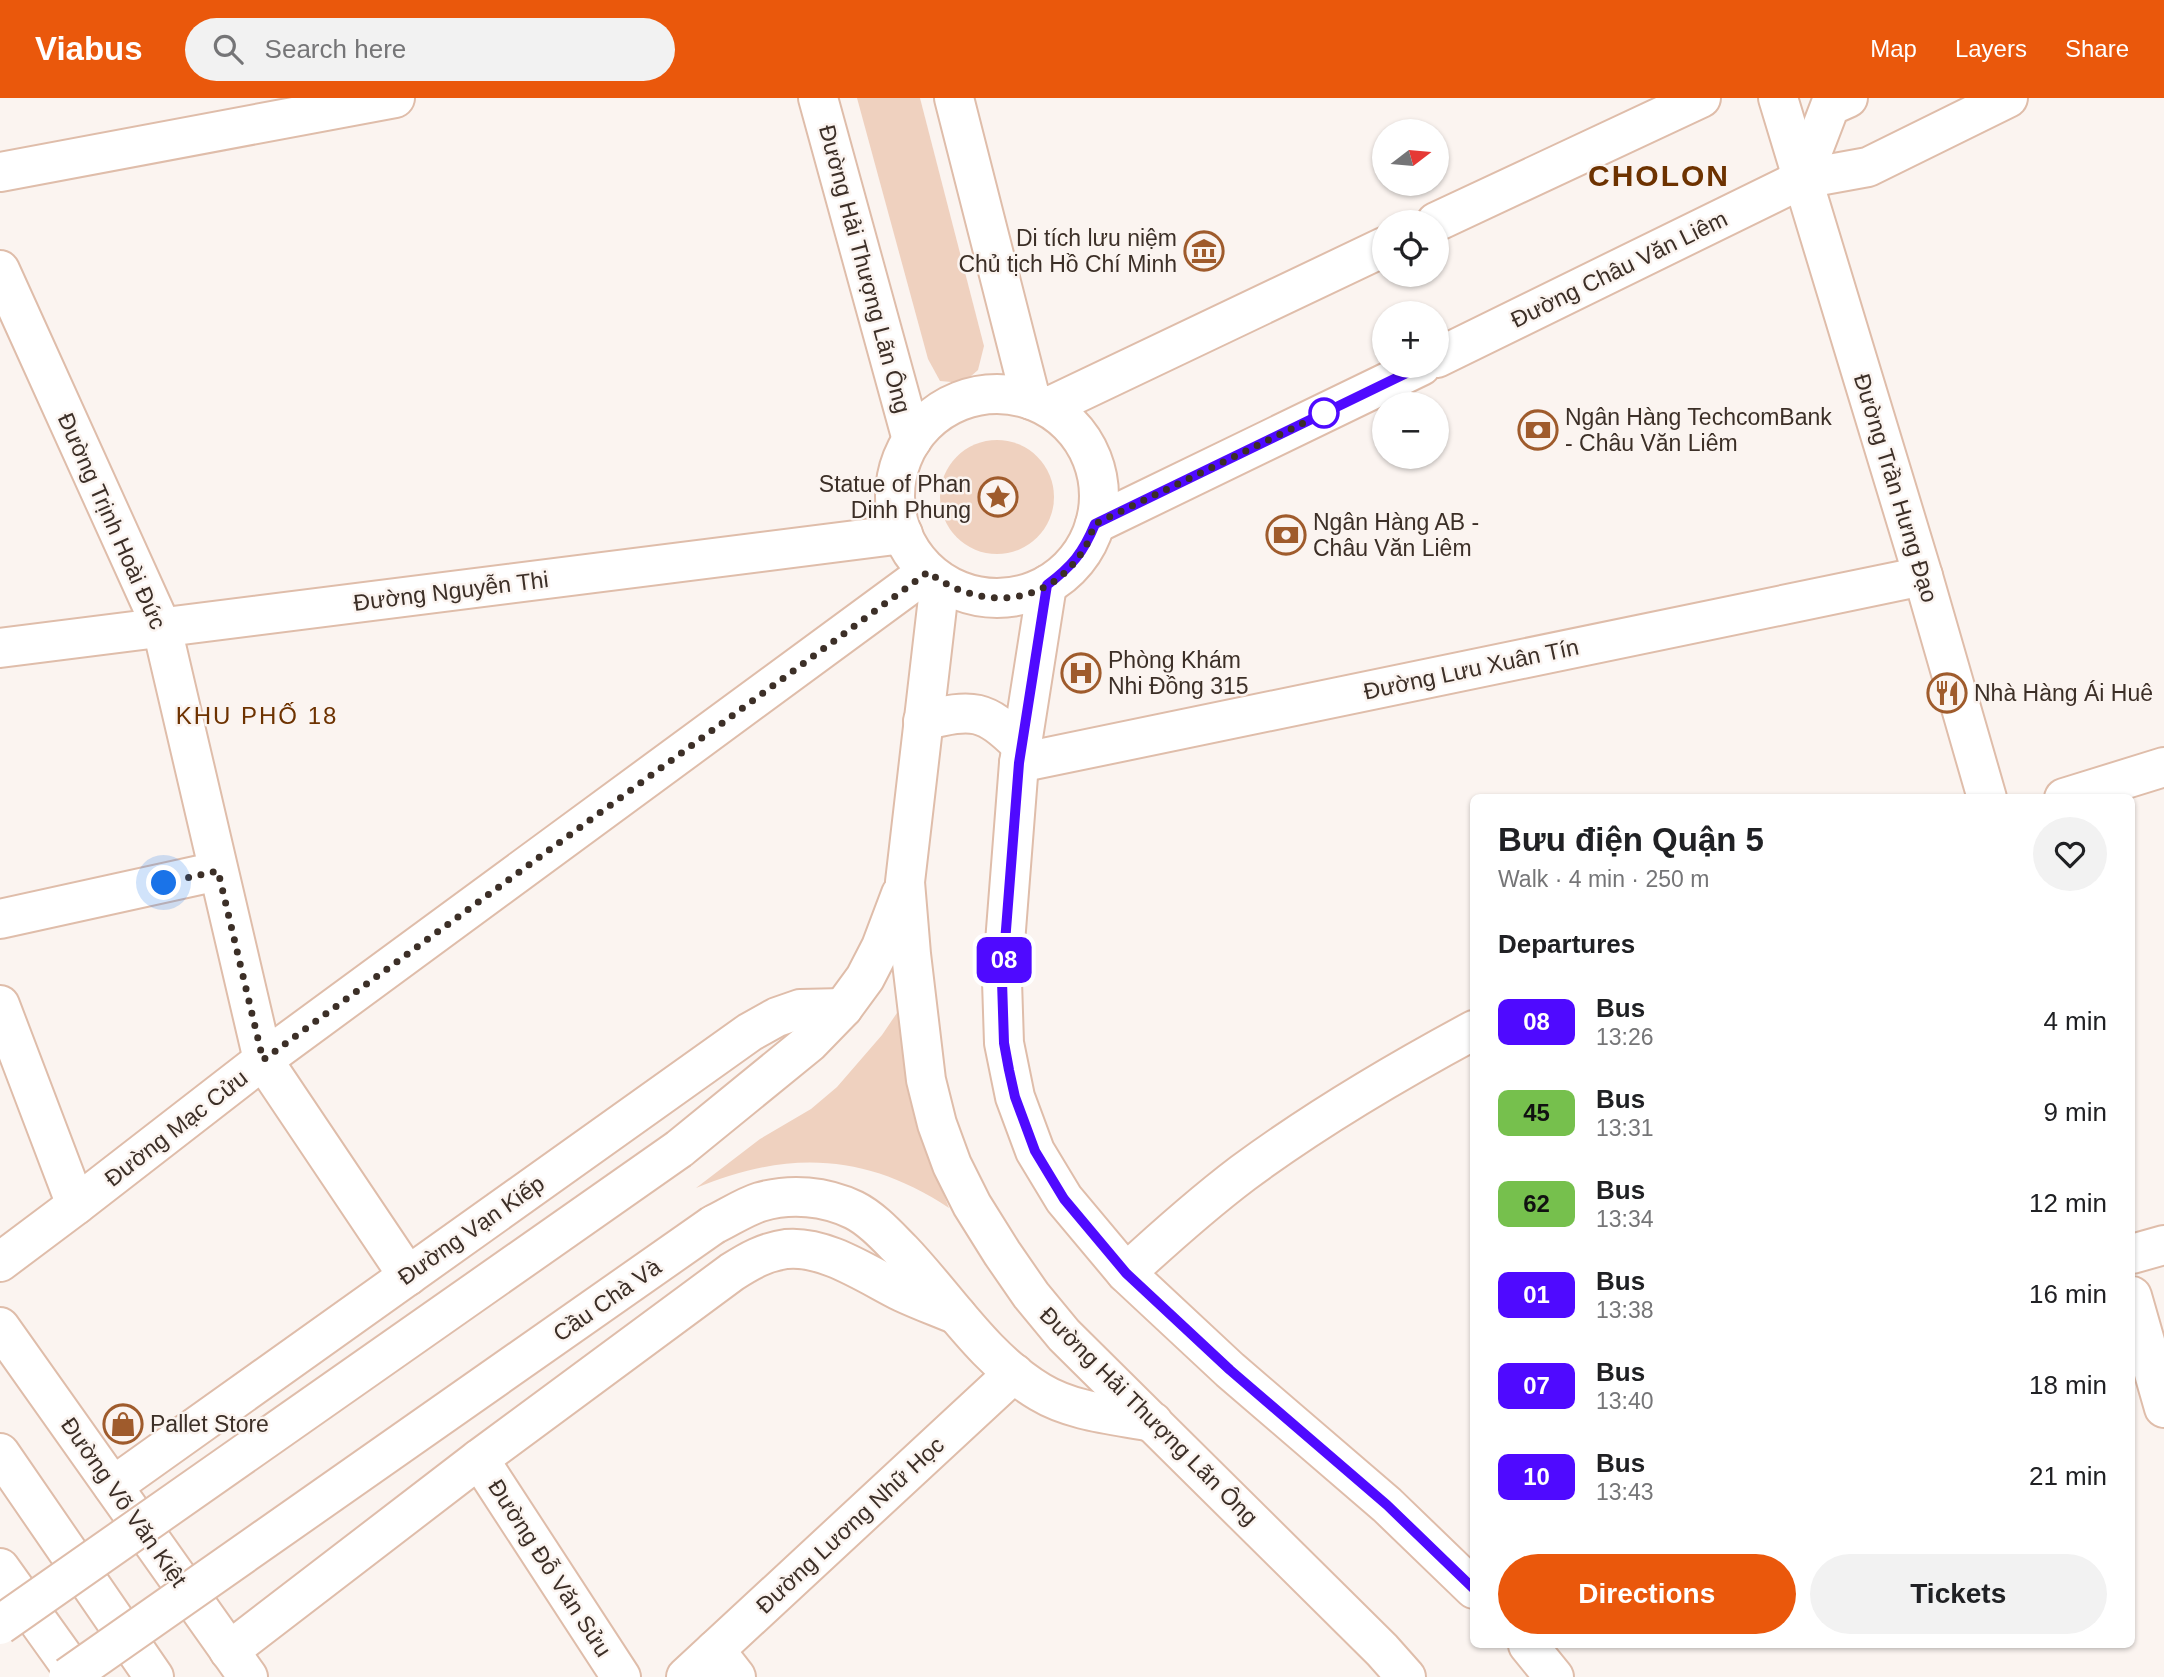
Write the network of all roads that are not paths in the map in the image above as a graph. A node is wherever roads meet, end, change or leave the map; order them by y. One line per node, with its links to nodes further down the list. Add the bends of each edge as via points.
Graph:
1 (396, 98): 8 (main road)
2 (818, 98): 16 (main road, Đường Hải Thượng Lãn Ông)
3 (954, 98): 15 (main road)
4 (1701, 98): 10 (main road)
5 (1778, 98): 9 (main road, Đường Trần Hưng Đạo)
6 (2008, 98): 9 (main road, Đường Châu Văn Liêm, via 1868,167)
7 (1832, 101): 9 (main road)
8 (0, 172)
9 (1802, 179): 13 (main road, Đường Châu Văn Liêm); 20 (main road, Đường Trần Hưng Đạo)
10 (1449, 216)
11 (1372, 252): 15 (main road)
12 (0, 270): 22 (main road, Đường Trịnh Hoài Đức)
13 (1449, 352)
14 (1396, 378): 17 (main road)
15 (1040, 404): 16 (main road, via 1006,394 979,396 953,404 930,419); 17 (main road, via 1073,429 1092,461 1098,490)
16 (912, 440): 18 (main road, via 896,486 895,508)
17 (1095, 524): 21 (main road, via 1069,569)
18 (902, 534): 19 (main road); 22 (main road, Đường Nguyễn Thi)
19 (934, 576): 21 (main road, via 960,592 982,597 1027,595); 24 (main road, Đường Hải Thượng Lãn Ông); 35 (main road, Đường Mạc Cửu)
20 (1923, 576): 25 (main road, Đường Lưu Xuân Tín); 27 (main road, Đường Trần Hưng Đạo)
21 (1047, 585): 25 (main road)
22 (162, 628): 23 (main road, Đường Nguyễn Thi); 29 (main road, Đường Trịnh Hoài Đức)
23 (0, 648)
24 (923, 721): 25 (main road, via 971,712 994,721); 30 (main road, Đường Hải Thượng Lãn Ông)
25 (1020, 754): 40 (main road, via 1002,981 1004,1043 1015,1097 1035,1151 1064,1199)
26 (2164, 767): 28 (main road)
27 (1986, 794)
28 (2077, 794)
29 (218, 871): 31 (main road); 35 (main road, Đường Trịnh Hoài Đức)
30 (905, 882): 33 (main road, via 881,947); 47 (main road, Đường Hải Thượng Lãn Ông, via 926,1080 952,1165 972,1205 1031,1295 1105,1378)
31 (0, 919)
32 (0, 1005): 36 (main road)
33 (843, 1008): 41 (main road, Đường Vạn Kiếp, via 800,1009 750,1032); 53 (main road, bridge, via 809,1043 679,1149)
34 (1470, 1032): 40 (main road, via 1280,1146 1207,1201)
35 (263, 1060): 36 (main road, Đường Mạc Cửu); 41 (main road, Đường Trịnh Hoài Đức)
36 (76, 1205): 39 (main road, Đường Mạc Cửu)
37 (2164, 1245): 38 (main road)
38 (2135, 1253)
39 (0, 1262)
40 (1126, 1273): 52 (main road, via 1387,1505)
41 (408, 1276): 50 (main road, Đường Vạn Kiếp)
42 (2135, 1306): 46 (main road)
43 (957, 1315): 45 (main road, Cầu Chà Và); 49 (main road, via 812,1250 760,1255); 57 (main road, Cầu Chà Và, bridge, via 885,1233 856,1210 822,1198 789,1196 759,1202 713,1226)
44 (0, 1327): 50 (main road, Đường Võ Văn Kiệt)
45 (1014, 1374): 47 (main road, Cầu Chà Và, via 1069,1405); 56 (main road, Đường Lương Nhữ Học)
46 (2164, 1408)
47 (1153, 1422): 62 (main road, Đường Hải Thượng Lãn Ông)
48 (0, 1453): 59 (main road)
49 (479, 1459): 55 (main road); 60 (main road, Đường Đỗ Văn Sửu)
50 (113, 1486): 55 (main road, Đường Võ Văn Kiệt)
51 (0, 1568): 58 (main road)
52 (1470, 1585)
53 (0, 1625)
54 (1530, 1648): 63 (main road)
55 (239, 1664)
56 (725, 1664): 61 (main road, Đường Lương Nhữ Học)
57 (68, 1677)
58 (78, 1677)
59 (155, 1677)
60 (621, 1677)
61 (686, 1677)
62 (1406, 1677)
63 (1554, 1677)

